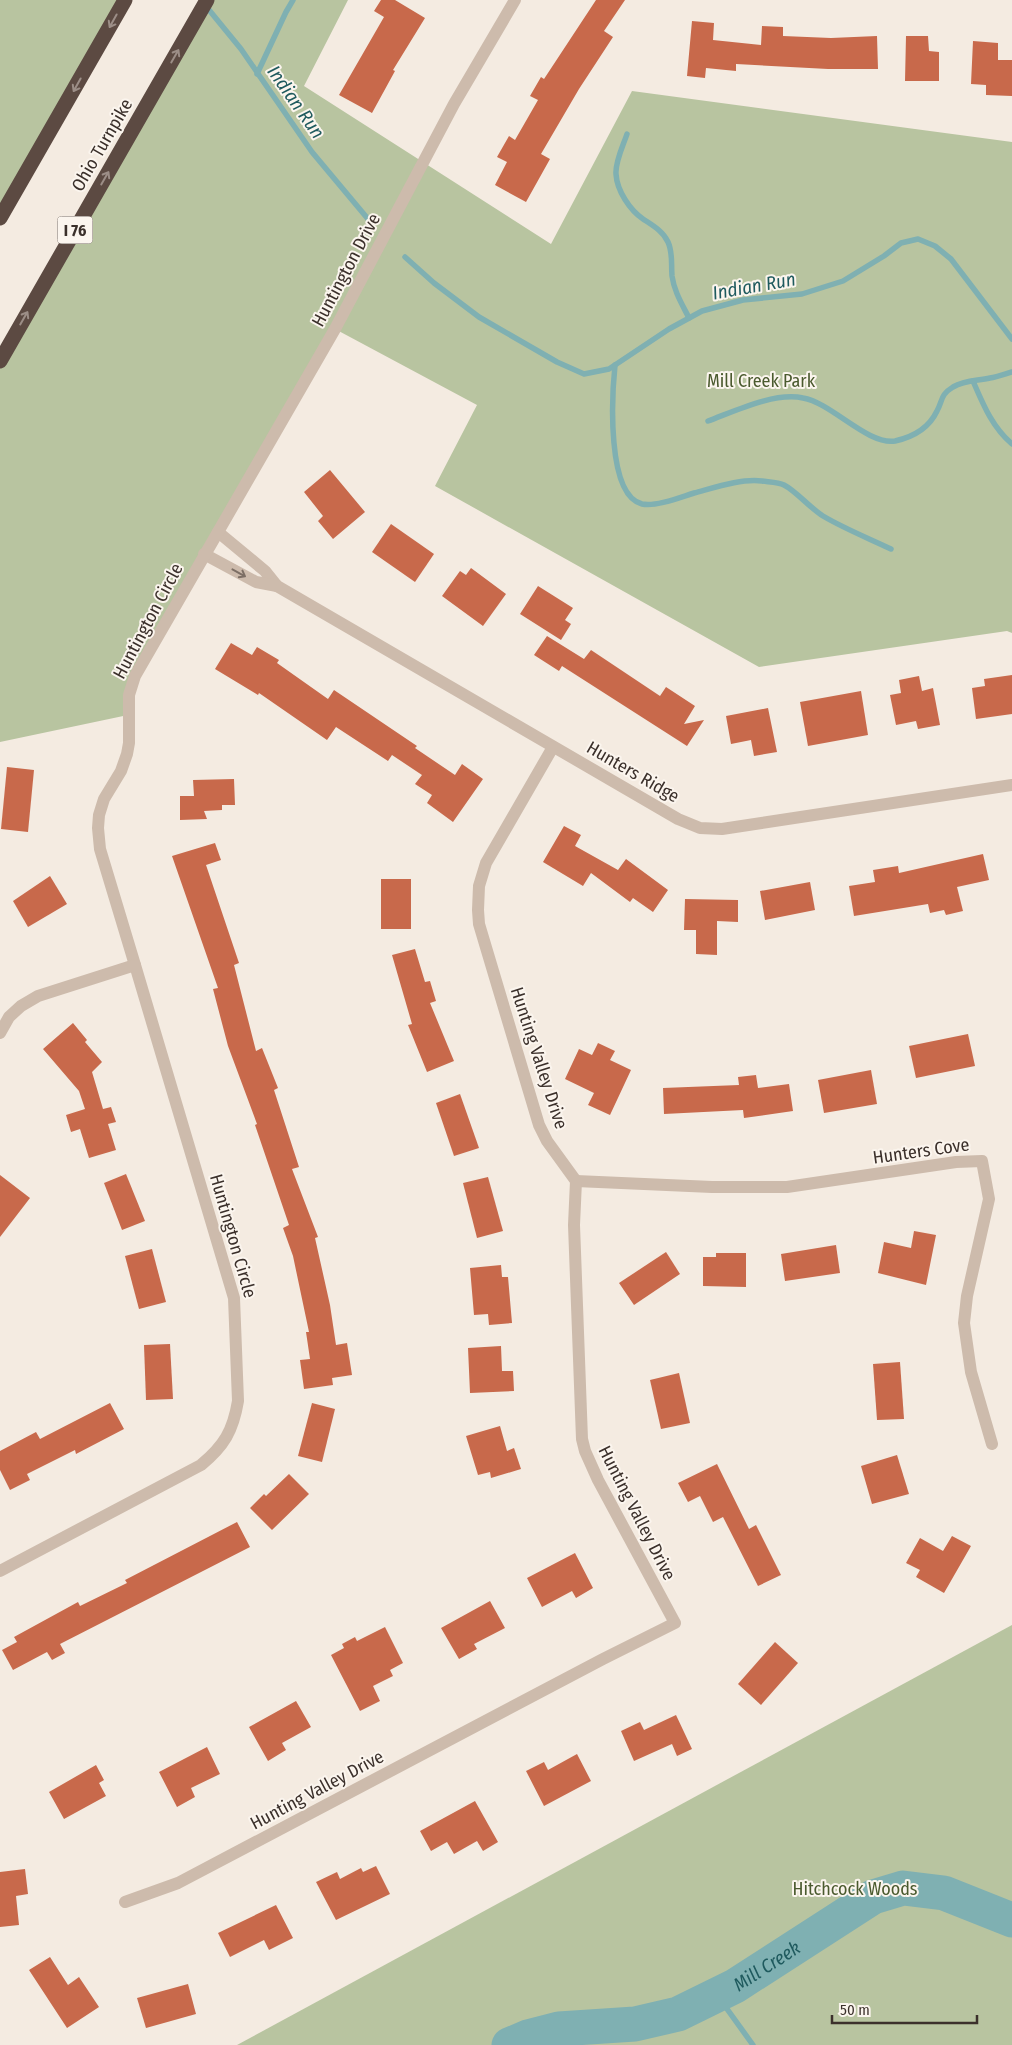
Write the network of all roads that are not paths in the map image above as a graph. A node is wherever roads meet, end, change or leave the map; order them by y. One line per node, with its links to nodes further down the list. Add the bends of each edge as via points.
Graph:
1 (125, 0): 4 (highway, one-way to 4)
2 (208, 0): 5 (highway, Ohio Turnpike / I 76, one-way to 2)
3 (515, 0): 6 (street, Huntington Drive, via 454,104 335,329)
4 (0, 218)
5 (0, 361)
6 (218, 532): 7 (street, Huntington Drive); 8 (street, Hunters Ridge, via 265,571)
7 (204, 554): 8 (street, Hunters Ridge, one-way to 8, via 256,582); 11 (street, Huntington Circle, via 135,676 129,695 130,743 121,771 104,799 99,815 100,849)
8 (277, 586): 9 (street, Hunters Ridge)
9 (553, 747): 10 (street, Hunters Ridge, via 678,819 700,828 722,829); 13 (street, Hunting Valley Drive, via 486,863 479,886 478,910 479,924 539,1124 546,1141)
10 (1012, 785)
11 (134, 965): 12 (street, via 38,996 10,1017); 15 (street, Huntington Circle, via 234,1298 236,1417 230,1433 216,1452 200,1465)
12 (0, 1033)
13 (576, 1181): 14 (street, Hunters Cove, via 787,1187 982,1161 989,1199 964,1323 971,1372); 16 (street, Hunting Valley Drive, via 574,1225 582,1439 598,1480 675,1623 178,1883)
14 (992, 1444)
15 (0, 1571)
16 (125, 1902)

